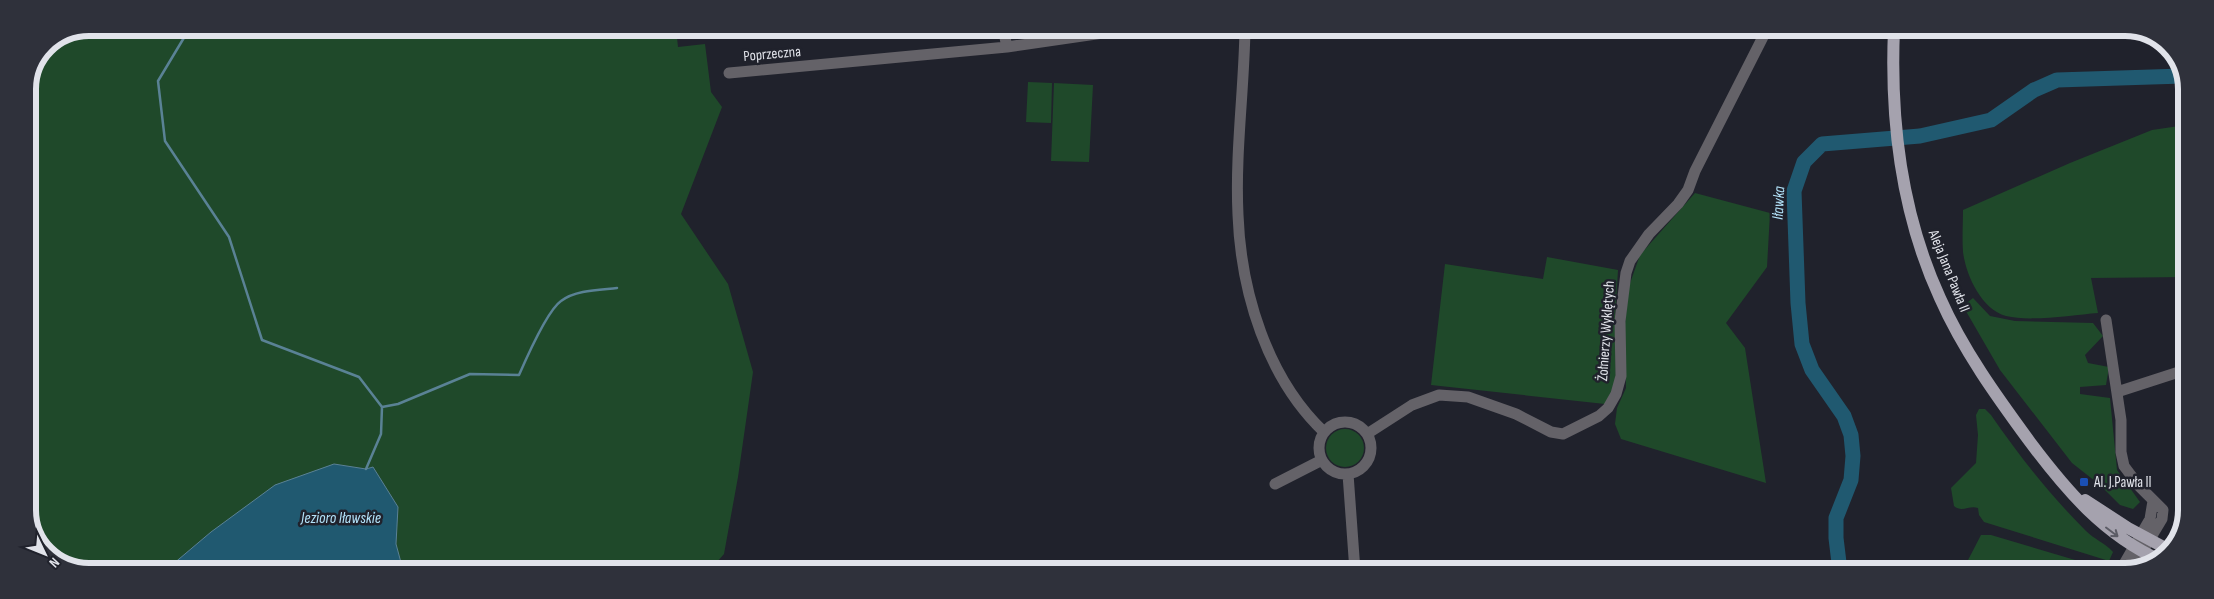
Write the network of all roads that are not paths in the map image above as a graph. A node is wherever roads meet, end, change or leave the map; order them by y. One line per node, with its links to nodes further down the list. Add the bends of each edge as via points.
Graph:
1 (1005, 36): 6 (street)
2 (1083, 36): 6 (street, Poprzeczna)
3 (1245, 36): 11 (street, via 1238,216 1246,282 1262,335 1282,378 1295,401)
4 (1763, 36): 12 (street, Żołnierzy Wyklętych, via 1688,190 1648,234 1630,261 1620,321 1621,376 1608,408 1563,434 1468,397 1439,396 1412,405)
5 (1894, 36): 16 (main road, Aleja Jana Pawła II, via 1893,96 1902,179 1917,238 1940,299 1978,368 2042,458 2094,517)
6 (1007, 47): 7 (street, Poprzeczna)
7 (729, 73)
8 (2106, 320): 10 (street)
9 (2178, 372): 10 (street)
10 (2117, 392): 16 (street, via 2124,466 2160,506 2163,515)
11 (1324, 432): 12 (street, via 1344,421 1357,424); 13 (street, via 1319,445)
12 (1367, 434): 14 (street, via 1371,444 1370,456 1363,467)
13 (1322, 460): 14 (street, via 1339,474); 15 (street)
14 (1348, 474): 20 (street)
15 (1275, 484)
16 (2142, 544): 17 (main road, Aleja Jana Pawła II); 18 (main road, Aleja Jana Pawła II); 19 (street); 21 (street)
17 (2161, 548)
18 (2153, 554)
19 (2135, 561)
20 (1354, 563)
21 (2127, 563)

